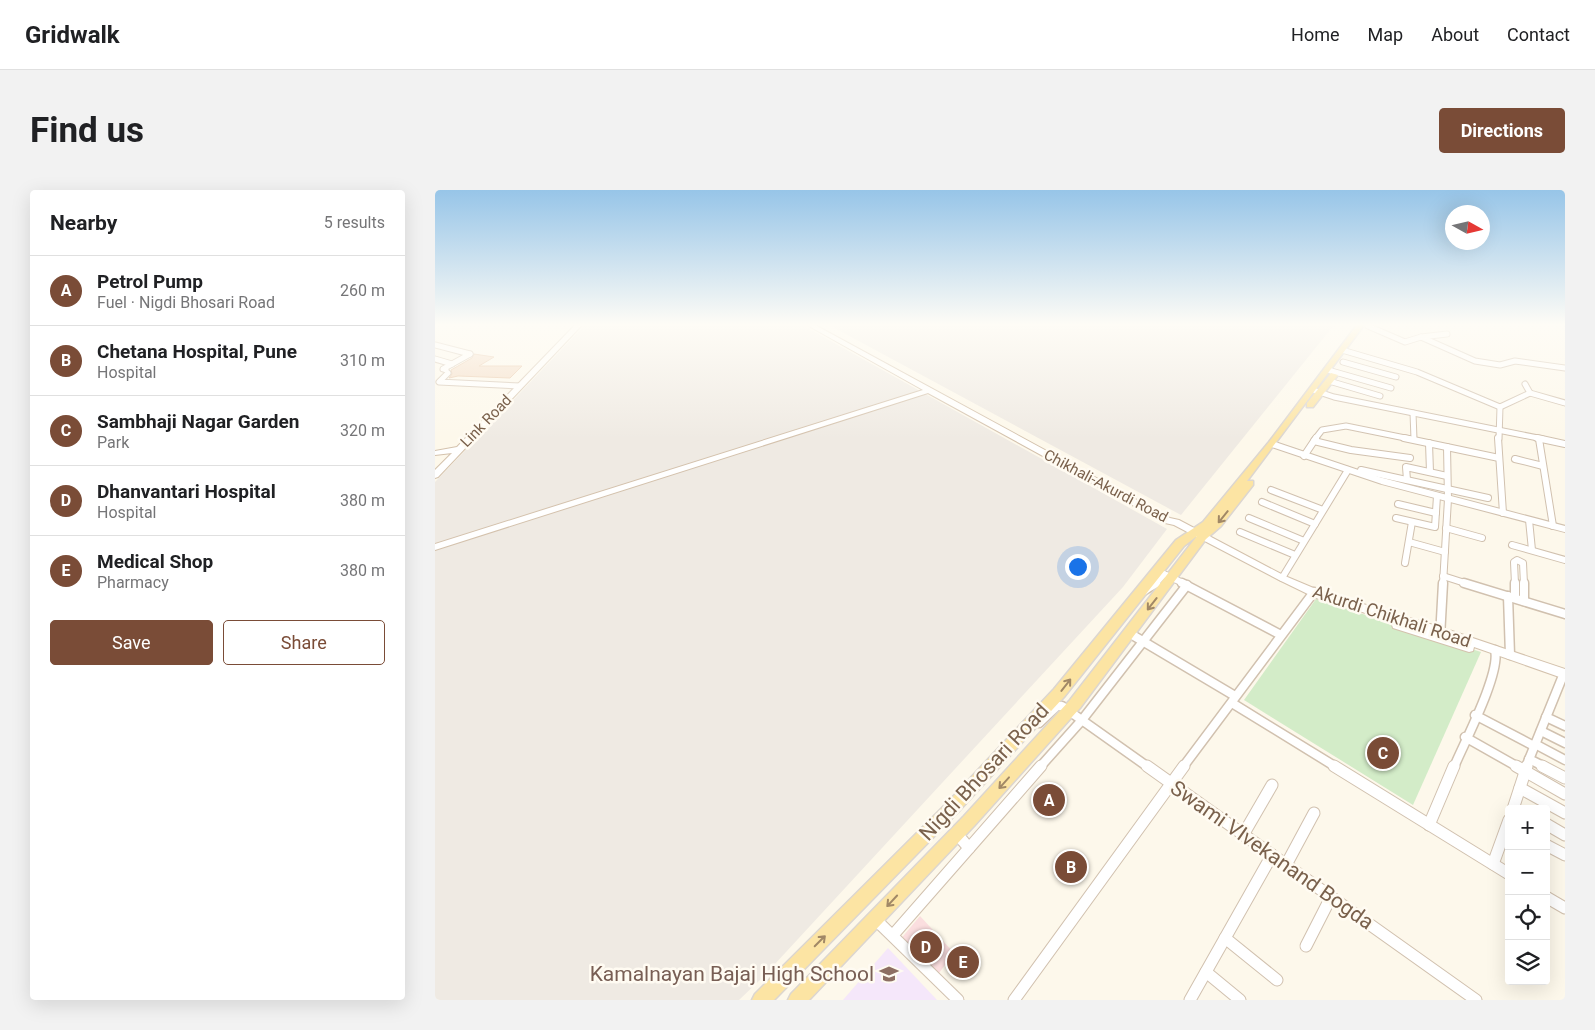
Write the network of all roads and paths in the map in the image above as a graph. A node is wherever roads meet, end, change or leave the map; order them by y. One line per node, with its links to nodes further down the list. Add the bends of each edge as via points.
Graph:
1 (447, 363): 12 (street)
2 (539, 363): 21 (street, Link Road)
3 (541, 363): 21 (street, Link Road)
4 (882, 363): 23 (street, Chikhali-Akurdi Road)
5 (1338, 363): 15 (main road)
6 (1342, 363): 15 (main road)
7 (1346, 363): 17 (street)
8 (1386, 363): 28 (street, via 1417,372)
9 (1486, 363): 10 (street)
10 (1508, 363)
11 (1528, 363): 14 (street)
12 (451, 364): 16 (street)
13 (435, 368): 16 (street)
14 (1565, 368)
15 (1332, 371): 19 (main road); 22 (street); 24 (main road)
16 (445, 372): 18 (street)
17 (1396, 377)
18 (436, 380): 21 (street)
19 (1329, 381): 24 (main road); 26 (street)
20 (1525, 384): 25 (street)
21 (517, 386): 37 (street, Link Road)
22 (1391, 388)
23 (930, 389): 71 (street, Chikhali-Akurdi Road); 76 (street)
24 (1317, 392): 29 (street); 35 (main road)
25 (1530, 393): 27 (street); 28 (street)
26 (1380, 396)
27 (1565, 403)
28 (1500, 407): 30 (street)
29 (1413, 413): 30 (street); 32 (street)
30 (1498, 431): 31 (street); 42 (street)
31 (1539, 439): 34 (street); 44 (street)
32 (1413, 440): 33 (street, via 1339,426 1323,430); 36 (street)
33 (1314, 441): 40 (street); 41 (street)
34 (1565, 444)
35 (1276, 446): 40 (street); 71 (main road, via 1217,524)
36 (1429, 447): 38 (street); 48 (street)
37 (457, 449): 39 (street); 45 (street, Link Road); 49 (street, Link Road)
38 (1447, 450): 42 (street); 50 (street)
39 (435, 453)
40 (1304, 456): 46 (street)
41 (1410, 458)
42 (1499, 458): 61 (street)
43 (1515, 459): 44 (street)
44 (1543, 466): 67 (street)
45 (435, 467)
46 (1347, 470): 54 (street); 59 (street)
47 (1361, 470): 51 (street)
48 (1430, 472): 50 (street); 51 (street, via 1406,467)
49 (435, 475)
50 (1447, 476): 52 (street)
51 (1407, 480): 52 (street)
52 (1447, 489): 55 (street); 56 (street)
53 (1271, 490): 59 (street)
54 (1437, 496): 56 (street); 60 (street)
55 (1488, 498)
56 (1448, 499): 61 (street); 68 (street)
57 (1262, 502): 66 (street)
58 (1398, 504): 60 (street)
59 (1323, 510): 66 (street)
60 (1437, 513): 65 (street, via 1435,527)
61 (1503, 513): 64 (street)
62 (1251, 517): 73 (street)
63 (1396, 518): 65 (street)
64 (1529, 520): 67 (street); 77 (street)
65 (1412, 522): 74 (street)
66 (1315, 524): 73 (street)
67 (1553, 526): 69 (street)
68 (1446, 528): 72 (street); 78 (street)
69 (1565, 529)
70 (1240, 532): 79 (street)
71 (1199, 535): 83 (main road, Nigdi Bhosari Road); 84 (street, Akurdi Chikhali Road); 86 (main road, Nigdi Bhosari Road, via 1180,543)
72 (1482, 538)
73 (1305, 539): 79 (street)
74 (1409, 542): 78 (street); 81 (street)
75 (1512, 545): 77 (street)
76 (435, 547)
77 (1532, 550): 80 (street)
78 (1445, 552): 82 (street)
79 (1295, 555): 84 (street)
80 (1565, 560)
81 (1405, 563)
82 (1443, 576): 88 (street); 95 (street)
83 (1173, 577): 85 (street); 86 (street, via 1164,574 1153,586); 91 (main road, Nigdi Bhosari Road, one-way to 91)
84 (1282, 578): 87 (street, Akurdi Chikhali Road)
85 (1187, 585): 94 (street); 96 (street)
86 (1141, 590): 92 (main road, Nigdi Bhosari Road)
87 (1314, 592): 94 (street); 95 (street, Akurdi Chikhali Road, via 1342,606)
88 (1511, 597): 89 (street); 89 (street, via 1514,562 1517,560 1523,563); 98 (street)
89 (1524, 601): 90 (street)
90 (1565, 614)
91 (1139, 621): 92 (main road, via 1130,617 1120,629); 93 (main road, Nigdi Bhosari Road)
92 (1111, 629): 105 (main road, Nigdi Bhosari Road, one-way to 92)
93 (1129, 633): 96 (street); 101 (main road, Nigdi Bhosari Road)
94 (1281, 635): 100 (street)
95 (1440, 635): 97 (street, Akurdi Chikhali Road)
96 (1143, 642): 100 (street); 104 (street)
97 (1496, 653): 98 (street, Akurdi Chikhali Road); 99 (street); 102 (street, via 1494,674)
98 (1511, 655): 99 (street, Akurdi Chikhali Road)
99 (1564, 677): 103 (street)
100 (1233, 699): 117 (street); 124 (street)
101 (1069, 710): 104 (street, Swami VIvekanand Bogda); 105 (street, via 1057,706 1036,726); 111 (main road, Nigdi Bhosari Road)
102 (1475, 715): 108 (street); 110 (street)
103 (1546, 717): 106 (street); 107 (street)
104 (1082, 720): 114 (street); 117 (street, Swami VIvekanand Bogda)
105 (1028, 726): 146 (main road, Nigdi Bhosari Road, one-way to 105, via 953,807)
106 (1565, 726)
107 (1541, 731): 109 (street); 110 (street)
108 (1465, 738): 115 (street); 124 (street)
109 (1565, 743)
110 (1535, 745): 112 (street); 113 (street)
111 (1027, 758): 114 (street); 127 (main road, Nigdi Bhosari Road, one-way to 127)
112 (1529, 759): 115 (street); 116 (street)
113 (1565, 760)
114 (1040, 767): 131 (street)
115 (1525, 773): 119 (street); 120 (street)
116 (1565, 778)
117 (1171, 783): 128 (street, Swami VIvekanand Bogda); 149 (street)
118 (1272, 785): 128 (street)
119 (1520, 788): 121 (street); 123 (street)
120 (1565, 794)
121 (1516, 805)
122 (1314, 813): 135 (street)
123 (1565, 813)
124 (1429, 825): 134 (street)
125 (1550, 826): 129 (street)
126 (1505, 830): 134 (street)
127 (957, 834): 131 (street); 140 (main road, Nigdi Bhosari Road, one-way to 140)
128 (1243, 835): 132 (street, Swami VIvekanand Bogda)
129 (1565, 835)
130 (1550, 847): 133 (street)
131 (969, 848): 141 (street)
132 (1272, 855): 135 (street, Swami VIvekanand Bogda); 142 (street)
133 (1565, 856)
134 (1493, 864): 136 (street)
135 (1286, 865): 137 (street, Swami VIvekanand Bogda)
136 (1505, 872)
137 (1331, 897): 143 (street); 152 (street, Swami VIvekanand Bogda)
138 (1550, 899): 139 (street)
139 (1565, 908)
140 (875, 918): 141 (street); 147 (main road, Nigdi Bhosari Road)
141 (893, 936): 148 (street)
142 (1225, 938): 144 (street); 145 (street)
143 (1307, 946)
144 (1206, 972): 150 (street); 151 (street)
145 (1277, 980)
146 (761, 1000)
147 (797, 1000)
148 (958, 1000)
149 (1014, 1000)
150 (1190, 1000)
151 (1240, 1000)
152 (1476, 1000)

